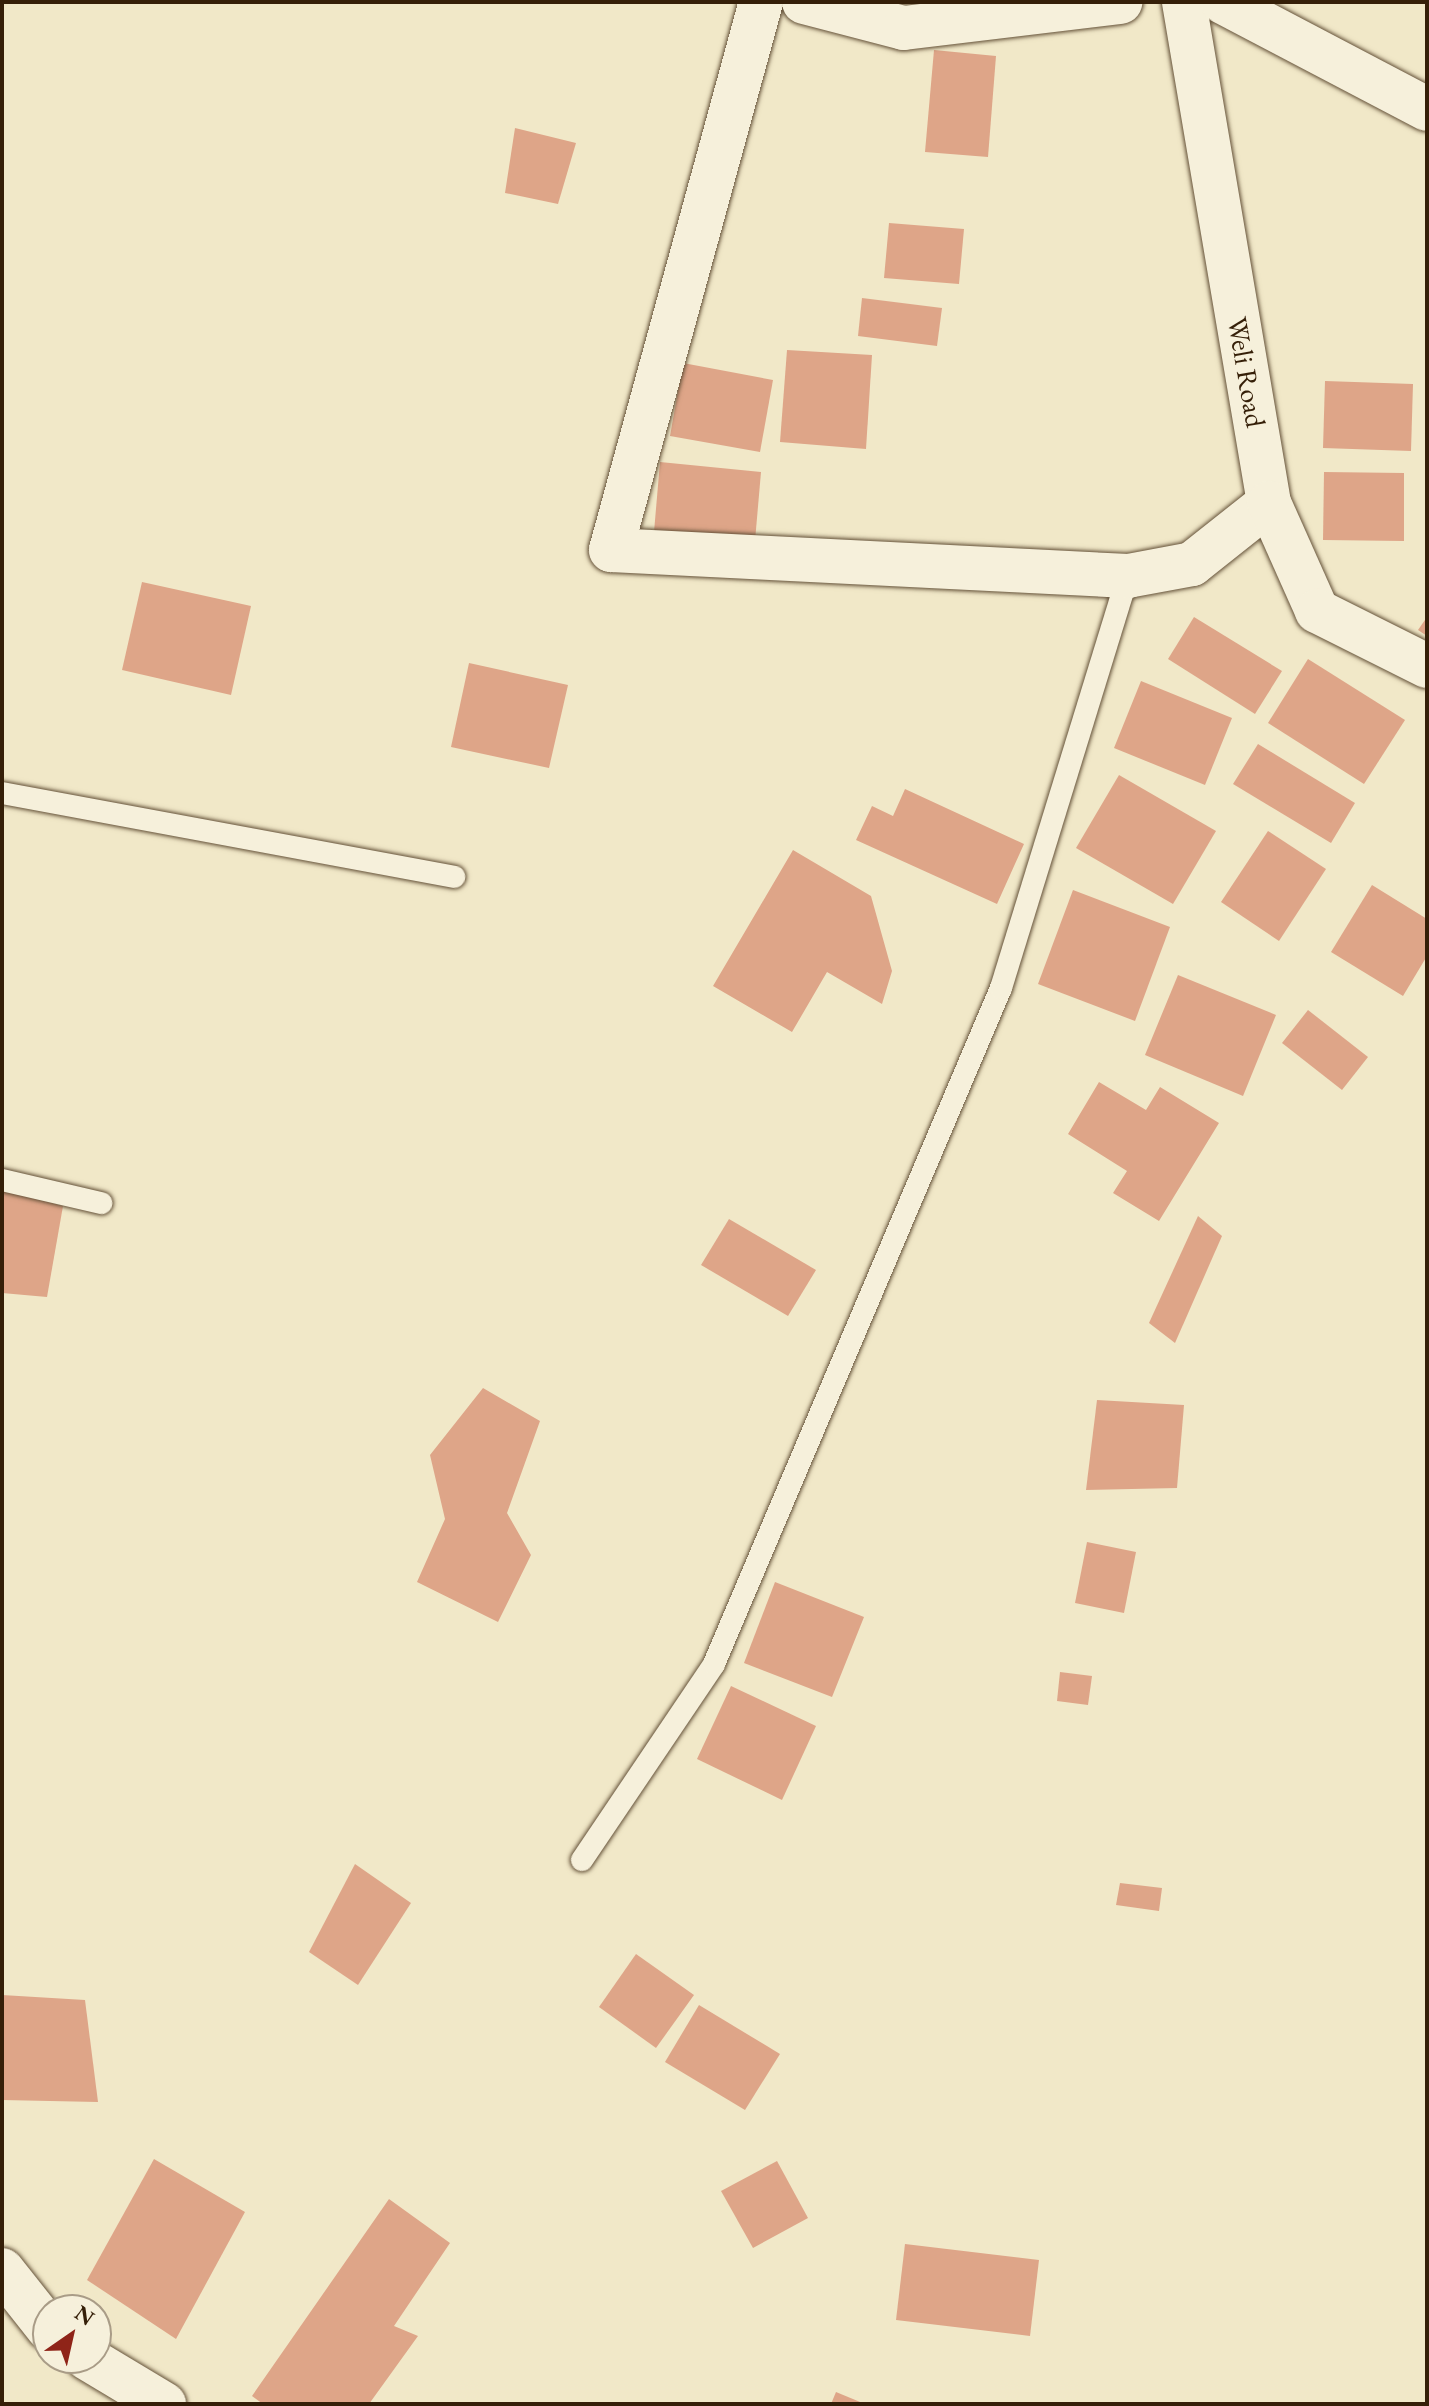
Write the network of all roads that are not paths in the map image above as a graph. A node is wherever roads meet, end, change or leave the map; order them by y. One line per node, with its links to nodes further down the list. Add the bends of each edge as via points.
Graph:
1 (761, 2): 8 (street, via 611,550)
2 (804, 2): 3 (street, via 904,28)
3 (1120, 2)
4 (1184, 2): 7 (street, Weli Road)
5 (1223, 2): 6 (street)
6 (1427, 109)
7 (1269, 503): 8 (street, via 1192,564); 9 (street, Weli Road, via 1317,611)
8 (1128, 576): 14 (lane, via 1001,988 721,1650)
9 (1427, 666)
10 (2, 793): 11 (lane)
11 (454, 877)
12 (2, 1180): 13 (lane)
13 (101, 1203)
14 (582, 1860)
15 (2, 2270): 16 (street)
16 (32, 2308)
17 (112, 2373): 18 (street)
18 (164, 2404)

